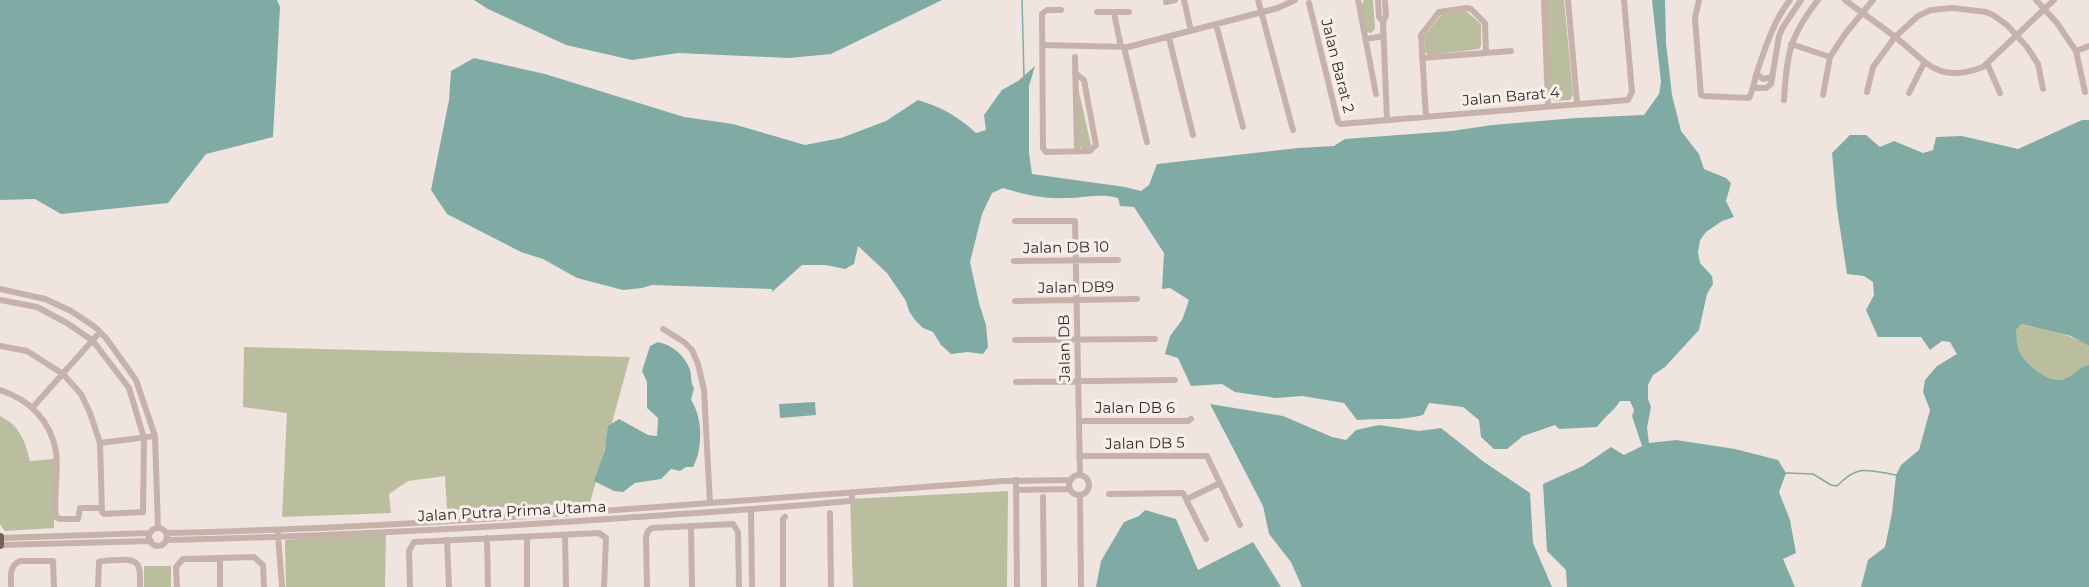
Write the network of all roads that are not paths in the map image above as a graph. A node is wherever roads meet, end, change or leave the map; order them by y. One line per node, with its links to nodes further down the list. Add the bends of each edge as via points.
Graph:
1 (1175, 0): 19 (street)
2 (1184, 0): 30 (street)
3 (1258, 0): 25 (street)
4 (1295, 0): 25 (street)
5 (1358, 0): 35 (street)
6 (1378, 0): 28 (street)
7 (1385, 0): 28 (street)
8 (1544, 0): 61 (street)
9 (1568, 0): 60 (street)
10 (1624, 0): 60 (street, Jalan Barat 4, via 1632,92 1625,101)
11 (1699, 0): 51 (street, via 1695,18 1701,95 1749,98)
12 (1790, 0): 49 (street, via 1778,15)
13 (1801, 0): 50 (street, via 1779,36)
14 (1818, 0): 36 (street)
15 (1845, 0): 27 (street)
16 (1873, 0): 27 (street)
17 (2036, 0): 21 (street)
18 (2054, 0): 21 (street)
19 (1166, 2)
20 (1309, 3): 63 (street, Jalan Barat 2, via 1338,122)
21 (2045, 8): 31 (street); 42 (street)
22 (1061, 10): 37 (street, via 1043,11)
23 (1097, 12): 26 (street)
24 (1129, 12): 26 (street)
25 (1262, 12): 29 (street); 65 (street)
26 (1114, 13): 39 (street)
27 (1861, 13): 33 (street); 44 (street)
28 (1383, 22): 32 (street)
29 (1216, 24): 30 (street); 64 (street)
30 (1191, 31): 34 (street)
31 (2016, 35): 33 (street, via 1993,15 1953,8 1918,16); 47 (street); 52 (street, via 2038,64)
32 (1384, 36): 35 (street); 63 (street)
33 (1895, 37): 46 (street); 53 (street, via 1873,67)
34 (1169, 38): 39 (street); 66 (street)
35 (1366, 39): 57 (street)
36 (1791, 44): 44 (street); 59 (street)
37 (1042, 45): 39 (street); 68 (street, via 1044,150)
38 (2089, 46): 42 (street)
39 (1122, 47): 67 (street)
40 (1486, 51): 41 (street); 45 (street); 45 (street, via 1484,20 1471,9 1442,10 1422,32)
41 (1511, 51)
42 (2076, 51): 54 (street)
43 (1075, 57): 48 (street)
44 (1830, 57): 58 (street)
45 (1422, 58): 62 (street)
46 (1924, 63): 47 (street, via 1948,73 1968,72); 55 (street)
47 (1987, 63): 56 (street)
48 (1075, 73): 68 (street); 68 (street, via 1084,80 1096,143 1091,150)
49 (1757, 74): 50 (street, via 1763,79); 51 (street)
50 (1772, 77): 51 (street, via 1766,88)
51 (1754, 88)
52 (2043, 89)
53 (1867, 92)
54 (2085, 92)
55 (1909, 93)
56 (2000, 93)
57 (1376, 94)
58 (1823, 95)
59 (1784, 100)
60 (1577, 103): 61 (street, Jalan Barat 4)
61 (1548, 105): 62 (street, Jalan Barat 4)
62 (1426, 117): 63 (street, Jalan Barat 4)
63 (1387, 120)
64 (1243, 127)
65 (1293, 130)
66 (1193, 135)
67 (1147, 142)
68 (1077, 151)
69 (1015, 221): 70 (street, Jalan DB, via 1074,220)
70 (1076, 260): 71 (street, Jalan DB 10); 72 (street, Jalan DB 10); 75 (street, Jalan DB)
71 (1118, 260)
72 (1014, 261)
73 (0, 288): 79 (street, via 45,299)
74 (0, 300): 83 (street, via 37,307)
75 (1077, 300): 76 (street, Jalan DB9); 77 (street, Jalan DB9); 82 (street, Jalan DB)
76 (1137, 300)
77 (1015, 301)
78 (663, 329): 108 (street, via 692,350 698,364 704,390)
79 (100, 332): 83 (street); 93 (street, via 136,380)
80 (1155, 339): 82 (street)
81 (1015, 340): 82 (street)
82 (1078, 340): 87 (street, Jalan DB)
83 (93, 341): 85 (street); 94 (street, via 129,388)
84 (0, 346): 85 (street, via 27,351)
85 (63, 374): 90 (street); 95 (street, via 81,394)
86 (1175, 380): 87 (street)
87 (1078, 381): 88 (street); 92 (street, Jalan DB)
88 (1016, 382)
89 (0, 390): 90 (street)
90 (33, 407): 109 (street, via 48,429 56,452 56,517 79,518 80,508)
91 (1191, 419): 92 (street, Jalan DB 6)
92 (1079, 421): 96 (street, Jalan DB)
93 (155, 436): 94 (street); 117 (street)
94 (144, 438): 95 (street); 109 (street, via 144,510 104,514)
95 (100, 443): 109 (street)
96 (1079, 456): 97 (street, Jalan DB); 100 (street, Jalan DB 5, via 1207,456)
97 (1080, 476): 99 (street); 105 (street, via 1086,478 1089,487)
98 (1016, 480): 99 (street); 102 (street); 103 (street, Jalan Putra Prima Utama)
99 (1071, 480): 101 (street)
100 (1220, 483): 107 (street); 115 (street, Jalan DB 5)
101 (1070, 489): 102 (street); 105 (street)
102 (1016, 490): 150 (street)
103 (852, 492): 108 (street, Jalan Putra Prima Utama); 110 (street, Jalan Putra Prima Utama, via 849,501)
104 (1109, 494): 107 (street, via 1180,493)
105 (1080, 495): 152 (street)
106 (1043, 497): 151 (street)
107 (1187, 499): 125 (street)
108 (710, 504): 113 (street, Jalan Putra Prima Utama)
109 (101, 508)
110 (751, 509): 114 (street, Jalan Putra Prima Utama); 147 (street)
111 (830, 513): 149 (street)
112 (785, 516): 148 (street)
113 (526, 517): 114 (street); 119 (street, Jalan Putra Prima Utama)
114 (527, 525): 119 (street, Jalan Putra Prima Utama); 123 (street)
115 (1239, 525)
116 (691, 526): 144 (street, via 648,531); 145 (street); 146 (street, via 733,524 738,532)
117 (158, 528): 118 (street); 122 (street)
118 (150, 533): 121 (street); 127 (street)
119 (278, 534): 122 (street, Jalan Putra Prima Utama); 137 (street)
120 (565, 535): 123 (street); 142 (street); 143 (street, via 600,533 606,538)
121 (0, 537): 128 (main road)
122 (166, 537): 127 (street, via 160,545)
123 (527, 537): 124 (street); 141 (street)
124 (487, 538): 126 (street); 140 (street)
125 (1206, 539)
126 (447, 540): 138 (street, via 414,542 409,550); 139 (street)
127 (151, 541): 128 (street)
128 (0, 545)
129 (220, 558): 134 (street, via 183,559 176,567); 135 (street); 136 (street, via 254,557 264,565)
130 (11, 587): 131 (street, via 11,571 20,561 53,561)
131 (54, 587)
132 (98, 587): 133 (street, via 98,564 129,559 140,570)
133 (140, 587)
134 (177, 587)
135 (220, 587)
136 (264, 587)
137 (282, 587)
138 (410, 587)
139 (449, 587)
140 (488, 587)
141 (527, 587)
142 (566, 587)
143 (604, 587)
144 (647, 587)
145 (692, 587)
146 (739, 587)
147 (752, 587)
148 (783, 587)
149 (831, 587)
150 (1017, 587)
151 (1044, 587)
152 (1081, 587)

